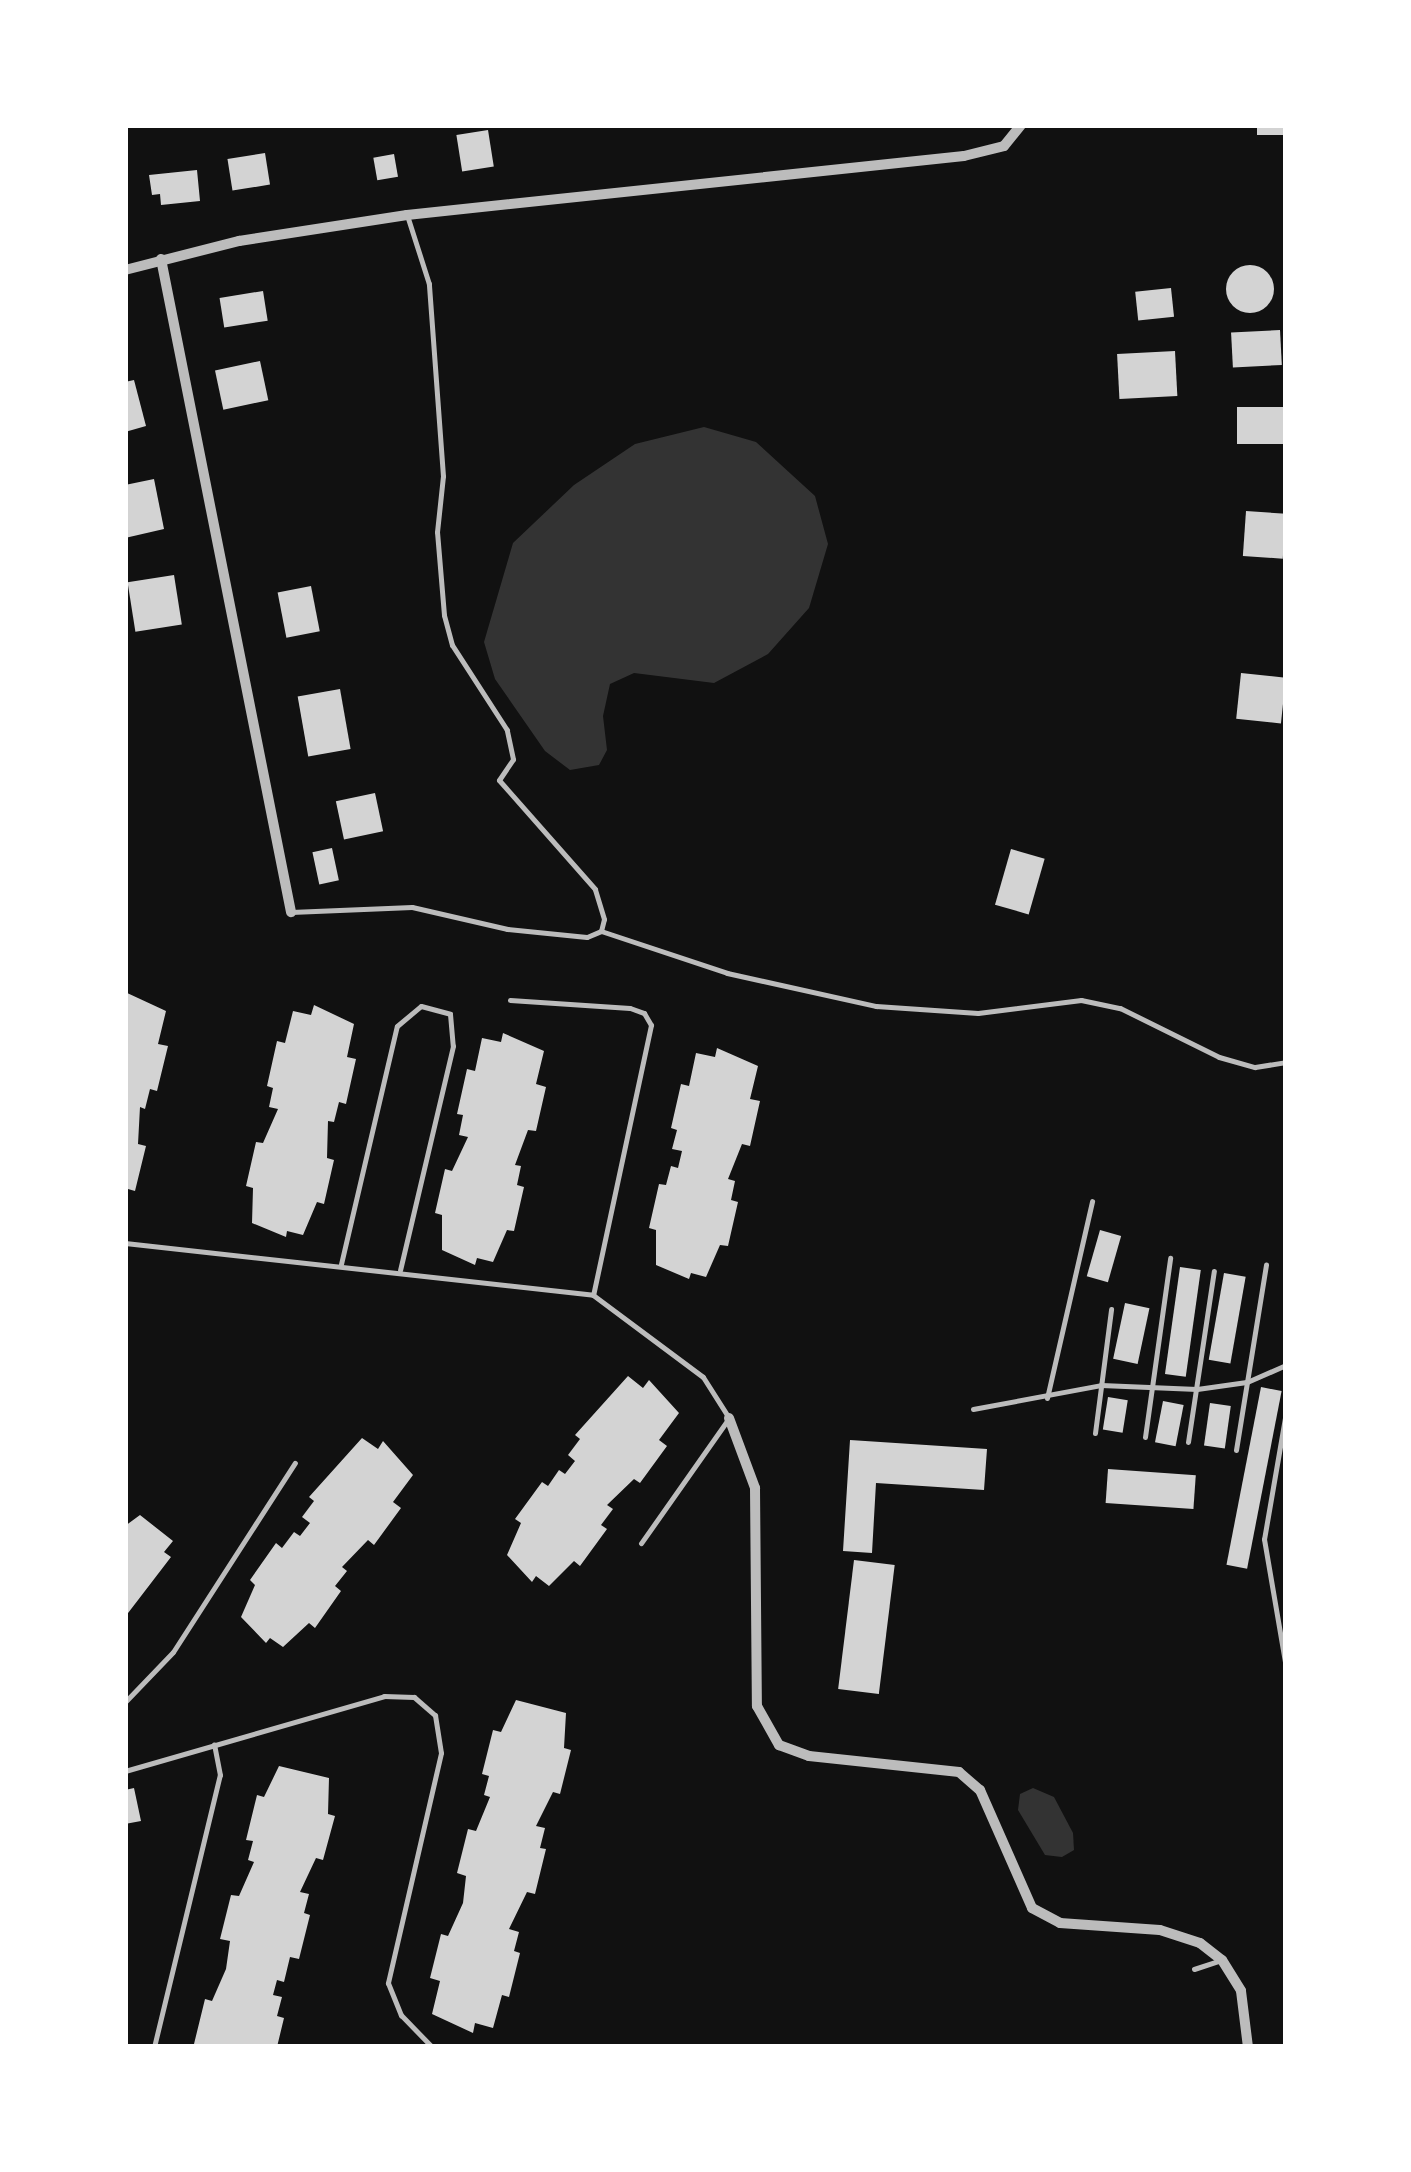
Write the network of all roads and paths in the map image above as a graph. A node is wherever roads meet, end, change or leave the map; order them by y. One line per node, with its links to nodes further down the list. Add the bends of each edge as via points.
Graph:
1 (1021, 125): 2 (street, via 1004,146 964,156)
2 (406, 215): 3 (street); 6 (lane, via 429,284 443,476 437,532 452,645 507,730 513,759 499,780 595,889)
3 (161, 259): 4 (street); 5 (street)
4 (125, 270)
5 (291, 912): 6 (lane, via 412,907 507,928 587,937)
6 (601, 931): 8 (lane, via 727,973 876,1006 978,1013 1081,1000 1120,1008 1219,1057 1255,1067)
7 (510, 1000): 16 (lane, via 630,1008 644,1012 651,1025)
8 (1286, 1062)
9 (1092, 1201): 23 (lane)
10 (125, 1243): 12 (lane)
11 (1170, 1258): 21 (lane)
12 (341, 1264): 14 (lane); 14 (lane, via 397,1026 421,1006 450,1014 453,1046)
13 (1266, 1264): 19 (lane)
14 (400, 1270): 16 (lane)
15 (1214, 1271): 22 (lane)
16 (593, 1295): 26 (lane, via 702,1377)
17 (1112, 1309): 20 (lane)
18 (1286, 1365): 19 (lane)
19 (1247, 1382): 22 (lane); 30 (lane)
20 (1101, 1386): 21 (lane); 23 (lane); 27 (lane)
21 (1151, 1388): 22 (lane); 28 (lane)
22 (1197, 1389): 29 (lane)
23 (1047, 1398): 24 (lane)
24 (972, 1409)
25 (1286, 1412): 33 (lane, via 1264,1539)
26 (729, 1418): 32 (lane); 37 (street, via 755,1488 757,1706 779,1745 809,1756 959,1772 980,1790 1040,1916 1179,1934)
27 (1095, 1433)
28 (1145, 1437)
29 (1188, 1442)
30 (1236, 1450)
31 (295, 1463): 34 (lane, via 173,1652)
32 (641, 1543)
33 (1286, 1664)
34 (125, 1702)
35 (214, 1745): 36 (lane); 39 (lane, via 220,1775); 40 (lane, via 384,1696 414,1698 435,1715 441,1753 388,1983 401,2015)
36 (125, 1771)
37 (1222, 1960): 38 (lane); 41 (street, via 1241,1991)
38 (1194, 1969)
39 (154, 2047)
40 (432, 2047)
41 (1248, 2047)

